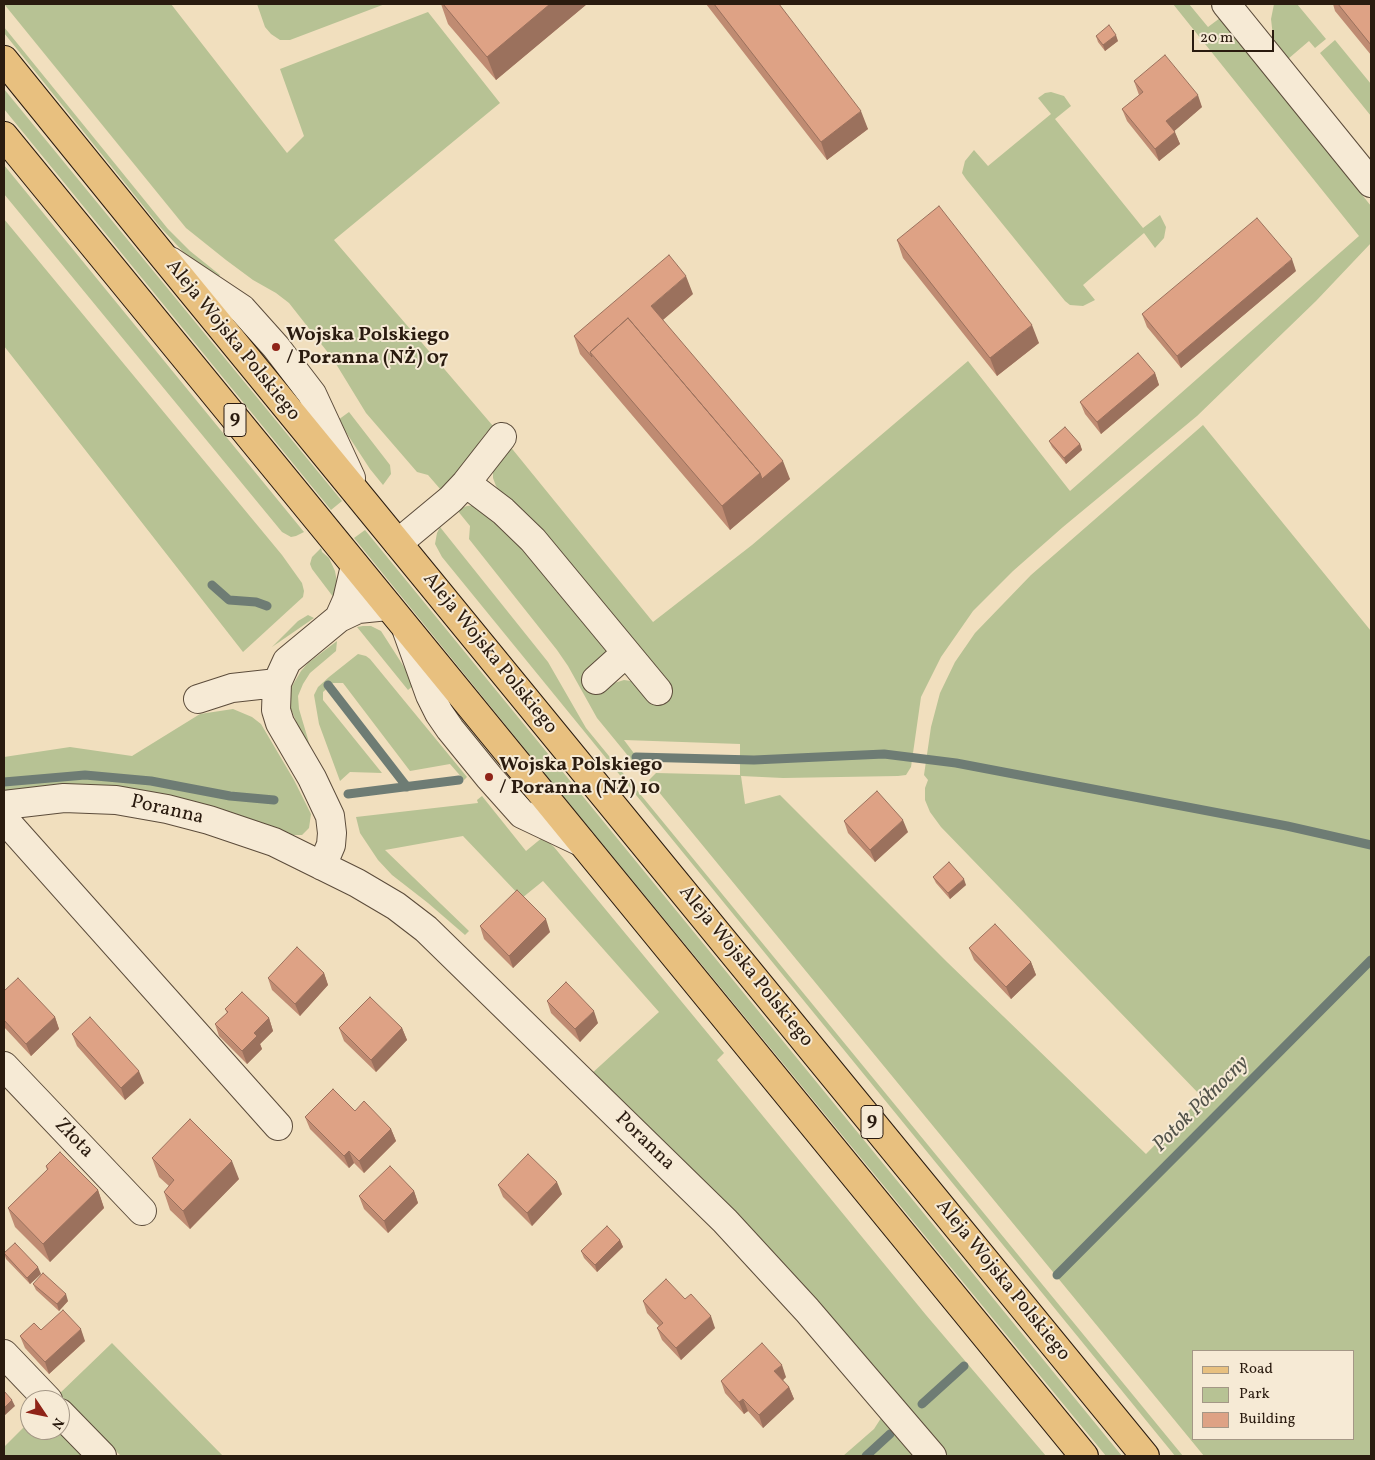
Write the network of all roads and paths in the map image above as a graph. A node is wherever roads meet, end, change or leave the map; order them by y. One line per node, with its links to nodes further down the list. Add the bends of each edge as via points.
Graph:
1 (1233, 6): 4 (street)
2 (4, 60): 7 (main road, Aleja Wojska Polskiego / 9)
3 (4, 136): 8 (main road, 9)
4 (1371, 183)
5 (502, 437): 6 (street)
6 (466, 482): 7 (street, via 451,499); 11 (street, via 533,540)
7 (398, 543): 28 (main road, Aleja Wojska Polskiego / 9)
8 (355, 566): 9 (main road, 9); 10 (street)
9 (388, 606): 10 (street, via 358,609); 27 (main road, 9)
10 (339, 618): 13 (street, via 287,661)
11 (626, 653): 12 (street); 14 (street)
12 (596, 680)
13 (276, 682): 15 (street, via 232,688); 18 (street, via 276,710 280,723 330,816 331,845)
14 (658, 691)
15 (198, 699)
16 (4, 805): 18 (street, Poranna, via 64,798 116,800 167,809 274,842)
17 (4, 820): 20 (street)
18 (322, 866): 26 (street, Poranna, via 396,906 450,952 725,1221 807,1310)
19 (4, 1066): 21 (street, Złota)
20 (278, 1126)
21 (142, 1211)
22 (4, 1354): 23 (street)
23 (38, 1390)
24 (70, 1422): 25 (street)
25 (102, 1456)
26 (932, 1456)
27 (1084, 1456)
28 (1145, 1456)

